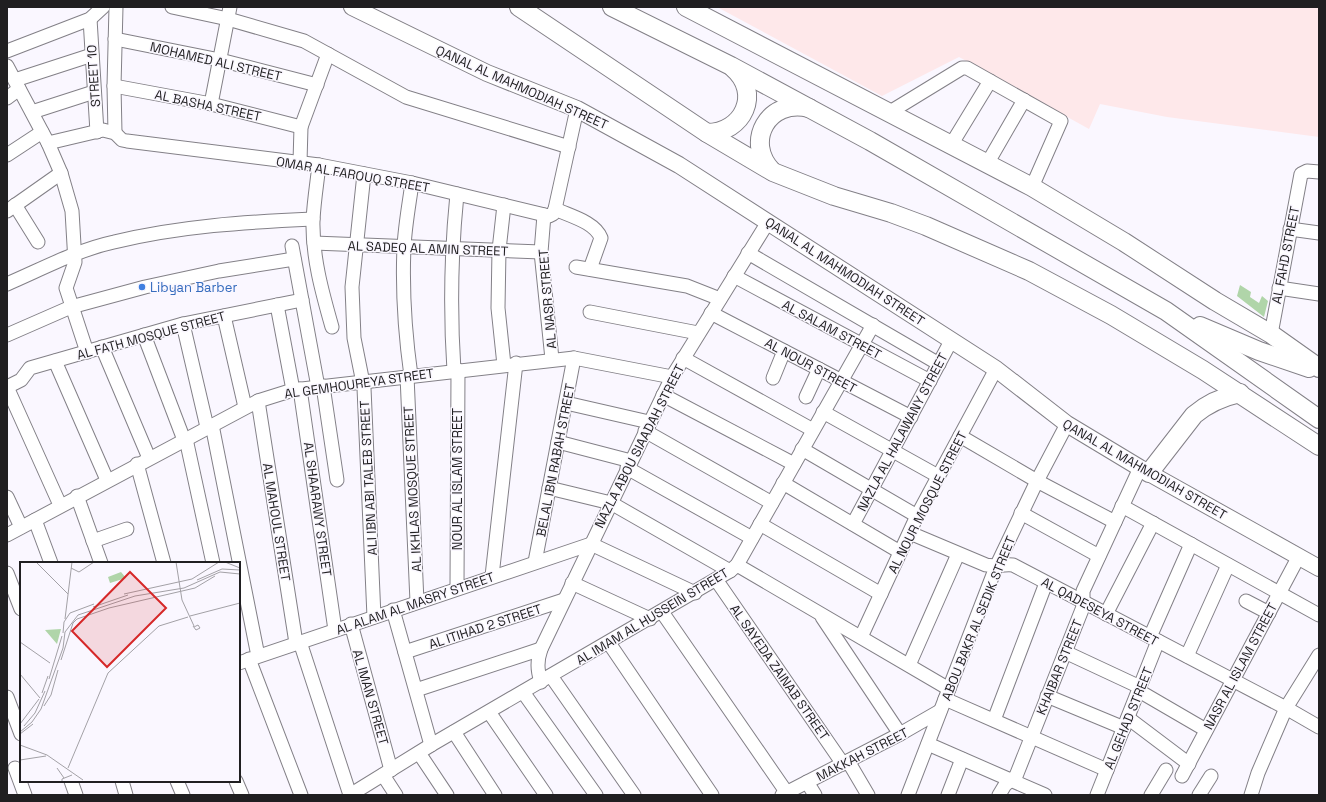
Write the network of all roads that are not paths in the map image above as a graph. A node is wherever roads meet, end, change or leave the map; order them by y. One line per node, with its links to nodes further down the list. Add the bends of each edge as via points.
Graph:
1 (103, 7): 9 (street)
2 (116, 7): 10 (street)
3 (172, 7): 8 (street)
4 (352, 7): 26 (street, QANAL AL MAHMODIAH STREET, via 487,73)
5 (519, 7): 32 (main road)
6 (612, 7): 16 (main road)
7 (686, 7): 28 (main road)
8 (229, 13): 12 (street, via 304,41); 14 (street)
9 (90, 19): 11 (street); 13 (street, STREET 10)
10 (114, 39): 14 (street, MOHAMED ALI STREET); 20 (street)
11 (7, 51)
12 (328, 54): 19 (street); 35 (street, via 406,98)
13 (92, 55): 18 (street); 21 (street, STREET 10)
14 (220, 60): 19 (street, MOHAMED ALI STREET); 24 (street)
15 (7, 66): 18 (street)
16 (731, 66): 25 (main road); 32 (main road, via 741,77 746,91 743,112 739,119 722,132)
17 (990, 81): 23 (street); 28 (street, via 966,67 962,68); 34 (street)
18 (17, 84): 22 (street); 27 (street)
19 (316, 85): 29 (street)
20 (114, 86): 24 (street, AL BASHA STREET); 31 (street)
21 (94, 92): 27 (street); 30 (street, STREET 10)
22 (7, 98)
23 (1024, 100): 38 (street); 45 (street, via 1061,120)
24 (211, 104): 29 (street, AL BASHA STREET)
25 (810, 108): 41 (main road, via 788,107 774,114 765,124 760,138 761,153); 73 (main road, via 950,185)
26 (577, 109): 35 (street); 51 (street, QANAL AL MAHMODIAH STREET, via 679,165)
27 (32, 112): 33 (street)
28 (890, 112): 34 (main road)
29 (301, 127): 37 (street)
30 (97, 132): 31 (street, OMAR AL FAROUQ STREET, via 103,130); 33 (street, OMAR AL FAROUQ STREET)
31 (114, 133): 37 (street, OMAR AL FAROUQ STREET, via 127,141)
32 (707, 133): 41 (main road)
33 (45, 137): 36 (street); 40 (street)
34 (951, 144): 38 (main road)
35 (569, 147): 49 (street)
36 (7, 155)
37 (300, 162): 39 (street, OMAR AL FAROUQ STREET)
38 (987, 164): 45 (main road)
39 (319, 165): 43 (street, OMAR AL FAROUQ STREET); 50 (street)
40 (61, 172): 48 (street); 62 (street, via 72,211)
41 (773, 172): 109 (main road, via 834,196 926,226 1029,271 1111,315)
42 (1319, 172): 52 (street, AL FAHD STREET, via 1303,173)
43 (364, 174): 44 (street, OMAR AL FAROUQ STREET); 56 (street, ALI IBN ABI TALEB STREET)
44 (412, 183): 46 (street, OMAR AL FAROUQ STREET); 57 (street, AL IKHLAS MOSQUE STREET)
45 (1032, 187): 81 (main road, via 1124,242 1215,302)
46 (457, 194): 47 (street, OMAR AL FAROUQ STREET); 58 (street, NOUR AL ISLAM STREET)
47 (504, 204): 49 (street, OMAR AL FAROUQ STREET); 59 (street)
48 (9, 209): 54 (street)
49 (550, 212): 60 (street, AL NASR STREET); 64 (street, OMAR AL FAROUQ STREET, via 592,227 599,233 601,238)
50 (313, 219): 55 (street); 62 (street, via 242,222 170,231 113,242)
51 (768, 222): 61 (street, NAZLA ABOU SIAADAH STREET); 84 (street, QANAL AL MAHMODIAH STREET)
52 (1290, 228): 53 (street); 67 (street, AL FAHD STREET)
53 (1319, 233)
54 (38, 242)
55 (314, 243): 56 (street, AL SADEQ AL AMIN STREET); 79 (street, via 320,286)
56 (356, 245): 57 (street, AL SADEQ AL AMIN STREET); 105 (street, ALI IBN ABI TALEB STREET, via 352,287 354,338)
57 (404, 247): 58 (street, AL SADEQ AL AMIN STREET); 100 (street, AL IKHLAS MOSQUE STREET, via 403,290)
58 (452, 248): 59 (street, AL SADEQ AL AMIN STREET); 98 (street, NOUR AL ISLAM STREET, via 450,289)
59 (499, 250): 60 (street, AL SADEQ AL AMIN STREET); 93 (street, via 498,308)
60 (541, 252): 91 (street, AL NASR STREET)
61 (748, 253): 65 (street, NAZLA ABOU SIAADAH STREET); 78 (street)
62 (76, 254): 66 (street); 72 (street, via 66,284)
63 (576, 267): 64 (street)
64 (590, 269): 69 (street, via 687,286)
65 (734, 276): 69 (street, NAZLA ABOU SIAADAH STREET); 85 (street, AL SALAM STREET)
66 (7, 284)
67 (1279, 288): 68 (street); 81 (street, AL FAHD STREET)
68 (1319, 294)
69 (720, 299): 75 (street, NAZLA ABOU SIAADAH STREET)
70 (302, 300): 71 (street, AL FATH MOSQUE STREET); 72 (street, via 293,252); 106 (street)
71 (277, 305): 76 (street, AL FATH MOSQUE STREET); 108 (street, AL SHAARAWY STREET)
72 (72, 307): 82 (street); 88 (street)
73 (1166, 311): 99 (main road, via 1259,351); 117 (main road)
74 (590, 312): 80 (street)
75 (711, 312): 80 (street, NAZLA ABOU SIAADAH STREET); 87 (street, AL NOUR STREET)
76 (224, 316): 77 (street, AL FATH MOSQUE STREET); 114 (street)
77 (183, 324): 83 (street, AL FATH MOSQUE STREET); 119 (street)
78 (872, 325): 85 (street, AL IMAM AL HUSSEIN STREET); 94 (street)
79 (332, 328)
80 (698, 333): 90 (street, NAZLA ABOU SIAADAH STREET)
81 (1271, 334): 95 (main road)
82 (7, 336)
83 (144, 336): 86 (street, AL FATH MOSQUE STREET); 123 (street)
84 (951, 340): 94 (street, NAZLA AL HALAWANY STREET); 97 (street, QANAL AL MAHMODIAH STREET)
85 (861, 344): 103 (street, AL IMAM AL HUSSEIN STREET); 104 (street, AL SALAM STREET)
86 (102, 347): 88 (street, AL FATH MOSQUE STREET); 128 (street)
87 (784, 351): 96 (street, AL NOUR STREET); 102 (street)
88 (87, 352): 92 (street, AL FATH MOSQUE STREET)
89 (574, 358): 91 (street, AL GEMHOUREYA STREET); 101 (street, AL GEMHOUREYA STREET); 113 (street, BELAL IBN RABAH STREET)
90 (683, 358): 101 (street, NAZLA ABOU SIAADAH STREET); 121 (street)
91 (552, 359): 93 (street, AL GEMHOUREYA STREET)
92 (55, 361): 107 (street, AL FATH MOSQUE STREET, via 30,368 20,380); 134 (street)
93 (510, 364): 98 (street, AL GEMHOUREYA STREET); 176 (street)
94 (939, 364): 104 (street, NAZLA AL HALAWANY STREET)
95 (1319, 368)
96 (819, 369): 103 (street, AL NOUR STREET); 111 (street)
97 (996, 369): 118 (street, QANAL AL MAHMODIAH STREET); 122 (street, AL NOUR MOSQUE STREET)
98 (456, 370): 100 (street, AL GEMHOUREYA STREET); 180 (street, NOUR AL ISLAM STREET)
99 (1319, 371)
100 (409, 376): 105 (street, AL GEMHOUREYA STREET); 186 (street, AL IKHLAS MOSQUE STREET)
101 (672, 377): 110 (street, NAZLA ABOU SIAADAH STREET)
102 (773, 378)
103 (841, 380): 115 (street, AL IMAM AL HUSSEIN STREET); 116 (street, AL NOUR STREET)
104 (930, 381): 116 (street, NAZLA AL HALAWANY STREET)
105 (362, 382): 106 (street, AL GEMHOUREYA STREET); 196 (street, ALI IBN ABI TALEB STREET)
106 (321, 386): 108 (street, AL GEMHOUREYA STREET); 135 (street)
107 (7, 387): 144 (street)
108 (296, 389): 112 (street, AL GEMHOUREYA STREET); 199 (street, AL SHAARAWY STREET)
109 (1240, 393): 125 (main road); 132 (main road, via 1220,398 1194,415)
110 (663, 395): 120 (street, NAZLA ABOU SIAADAH STREET); 131 (street)
111 (806, 397)
112 (258, 401): 114 (street, AL GEMHOUREYA STREET); 202 (street, AL MAHOUL STREET)
113 (566, 403): 120 (street); 124 (street, BELAL IBN RABAH STREET)
114 (245, 407): 119 (street, AL GEMHOUREYA STREET)
115 (823, 412): 121 (street, AL IMAM AL HUSSEIN STREET); 127 (street)
116 (911, 417): 127 (street, NAZLA AL HALAWANY STREET)
117 (1319, 419)
118 (1067, 424): 132 (street, QANAL AL MAHMODIAH STREET); 136 (street, ABOU BAKR AL SEDIK STREET)
119 (209, 426): 123 (street, AL GEMHOUREYA STREET); 169 (street)
120 (647, 426): 130 (street, NAZLA ABOU SIAADAH STREET); 143 (street)
121 (813, 430): 126 (street, AL IMAM AL HUSSEIN STREET)
122 (960, 436): 133 (street, AL NOUR MOSQUE STREET); 136 (street)
123 (185, 439): 128 (street, AL GEMHOUREYA STREET); 168 (street)
124 (558, 442): 130 (street); 138 (street, BELAL IBN RABAH STREET)
125 (1319, 446)
126 (802, 449): 131 (street, AL IMAM AL HUSSEIN STREET); 139 (street)
127 (892, 451): 133 (street); 139 (street, NAZLA AL HALAWANY STREET)
128 (149, 458): 129 (street, AL GEMHOUREYA STREET)
129 (137, 464): 134 (street, AL GEMHOUREYA STREET); 167 (street)
130 (629, 464): 142 (street, NAZLA ABOU SIAADAH STREET); 157 (street)
131 (794, 464): 137 (street, AL IMAM AL HUSSEIN STREET)
132 (1144, 471): 145 (street, KHAIBAR STREET); 164 (street, QANAL AL MAHMODIAH STREET)
133 (938, 476): 147 (street, AL NOUR MOSQUE STREET)
134 (107, 480): 140 (street, AL GEMHOUREYA STREET)
135 (337, 480)
136 (1036, 481): 146 (street, ABOU BAKR AL SEDIK STREET); 149 (street)
137 (783, 483): 143 (street, AL IMAM AL HUSSEIN STREET); 152 (street)
138 (549, 488): 142 (street); 170 (street, BELAL IBN RABAH STREET)
139 (872, 489): 147 (street); 152 (street, NAZLA AL HALAWANY STREET)
140 (77, 496): 144 (street, AL GEMHOUREYA STREET); 158 (street)
141 (7, 497): 153 (street)
142 (611, 503): 159 (street, NAZLA ABOU SIAADAH STREET); 173 (street)
143 (772, 504): 151 (street, AL IMAM AL HUSSEIN STREET)
144 (60, 505): 148 (street, AL GEMHOUREYA STREET)
145 (1122, 506): 149 (street, KHAIBAR STREET); 150 (street)
146 (1021, 513): 163 (street); 172 (street, ABOU BAKR AL SEDIK STREET)
147 (918, 516): 155 (street, AL NOUR MOSQUE STREET)
148 (34, 520): 153 (street, AL GEMHOUREYA STREET); 165 (street)
149 (1115, 522): 163 (street, KHAIBAR STREET)
150 (1152, 523): 160 (street); 194 (street)
151 (760, 524): 157 (street, AL IMAM AL HUSSEIN STREET); 183 (street)
152 (853, 524): 161 (street)
153 (21, 527): 156 (street, AL GEMHOUREYA STREET)
154 (127, 529): 158 (street)
155 (910, 533): 161 (street, AL NOUR MOSQUE STREET); 162 (street, AL QADESEYA STREET)
156 (7, 535)
157 (752, 538): 173 (street, AL IMAM AL HUSSEIN STREET)
158 (93, 541): 166 (street)
159 (591, 544): 170 (street, AL ALAM AL MASRY STREET); 178 (street, NAZLA ABOU SIAADAH STREET); 181 (street)
160 (1190, 544): 171 (street); 201 (street, AL GEHAD STREET)
161 (900, 552): 183 (street, AL NOUR MOSQUE STREET)
162 (958, 554): 172 (street, AL QADESEYA STREET); 210 (street)
163 (1099, 556): 187 (street, KHAIBAR STREET, via 1083,591)
164 (1299, 556): 174 (street, QANAL AL MAHMODIAH STREET); 182 (street, NASR AL ISLAM STREET)
165 (51, 562)
166 (101, 562)
167 (164, 562)
168 (213, 562)
169 (232, 562)
170 (535, 562): 176 (street, AL ALAM AL MASRY STREET)
171 (1228, 565): 182 (street); 208 (street)
172 (996, 567): 179 (street, AL QADESEYA STREET, via 1013,566); 216 (street, ABOU BAKR AL SEDIK STREET)
173 (733, 568): 177 (street, AL IMAM AL HUSSEIN STREET); 193 (street)
174 (1319, 568)
175 (7, 573): 188 (street)
176 (492, 576): 180 (street, AL ALAM AL MASRY STREET)
177 (717, 581): 181 (street, AL IMAM AL HUSSEIN STREET); 234 (street, AL SAYEDA ZAINAB STREET)
178 (572, 583): 184 (street, NAZLA ABOU SIAADAH STREET); 197 (street)
179 (1046, 583): 187 (street, AL QADESEYA STREET); 222 (street)
180 (457, 588): 186 (street, AL ALAM AL MASRY STREET)
181 (695, 593): 191 (street, AL IMAM AL HUSSEIN STREET)
182 (1279, 593): 192 (street, NASR AL ISLAM STREET); 195 (street)
183 (881, 594): 200 (street, AL NOUR MOSQUE STREET)
184 (564, 600): 204 (street, NAZLA ABOU SIAADAH STREET); 205 (street, AL ITIHAD 2 STREET)
185 (1246, 600): 192 (street)
186 (417, 602): 190 (street, AL ALAM AL MASRY STREET)
187 (1083, 602): 194 (street, AL QADESEYA STREET); 206 (street, KHAIBAR STREET)
188 (20, 606)
189 (240, 607): 209 (street)
190 (393, 610): 196 (street, AL ALAM AL MASRY STREET); 205 (street)
191 (662, 612): 197 (street, AL IMAM AL HUSSEIN STREET); 248 (street)
192 (1269, 613): 212 (street, NASR AL ISLAM STREET)
193 (820, 614): 200 (street); 228 (street)
194 (1106, 614): 201 (street, AL QADESEYA STREET)
195 (1319, 615)
196 (374, 617): 198 (street, AL ALAM AL MASRY STREET)
197 (650, 619): 203 (street, AL IMAM AL HUSSEIN STREET)
198 (351, 624): 199 (street, AL ALAM AL MASRY STREET); 239 (street, AL IMAN STREET)
199 (335, 630): 202 (street, AL ALAM AL MASRY STREET)
200 (861, 637): 210 (street)
201 (1154, 639): 208 (street, AL QADESEYA STREET); 213 (street, AL GEHAD STREET)
202 (298, 643): 209 (street, AL ALAM AL MASRY STREET); 255 (street, AL MAHOUL STREET)
203 (609, 643): 211 (street, AL IMAM AL HUSSEIN STREET); 262 (street)
204 (541, 649): 211 (street, NAZLA ABOU SIAADAH STREET, via 537,672); 214 (street)
205 (405, 652): 214 (street)
206 (1065, 652): 213 (street); 217 (street, KHAIBAR STREET)
207 (1319, 655): 219 (street)
208 (1187, 656): 212 (street, AL QADESEYA STREET)
209 (249, 659): 254 (street)
210 (909, 665): 216 (street)
211 (546, 679): 215 (street, AL IMAM AL HUSSEIN STREET); 261 (street)
212 (1233, 680): 219 (street, AL QADESEYA STREET); 225 (street, NASR AL ISLAM STREET)
213 (1139, 689): 223 (street, AL GEHAD STREET); 225 (street)
214 (416, 690): 231 (street)
215 (523, 692): 221 (street, AL IMAM AL HUSSEIN STREET); 260 (street)
216 (947, 694): 220 (street, ABOU BAKR AL SEDIK STREET); 222 (street)
217 (1047, 696): 223 (street); 229 (street, KHAIBAR STREET)
218 (7, 697): 226 (street)
219 (1286, 708): 224 (street, AL QADESEYA STREET); 272 (street)
220 (940, 711): 228 (street, MAKKAH STREET); 230 (street, ABOU BAKR AL SEDIK STREET)
221 (489, 712): 227 (street, AL IMAM AL HUSSEIN STREET); 259 (street)
222 (994, 720): 229 (street)
223 (1126, 723): 235 (street); 237 (street, AL GEHAD STREET)
224 (1319, 727)
225 (1206, 730): 235 (street, NASR AL ISLAM STREET)
226 (20, 731)
227 (454, 732): 231 (street, AL IMAM AL HUSSEIN STREET); 258 (street)
228 (900, 734): 234 (street, MAKKAH STREET)
229 (1031, 737): 237 (street); 242 (street, KHAIBAR STREET, via 1016,776)
230 (928, 744): 233 (street); 265 (street, ABOU BAKR AL SEDIK STREET)
231 (431, 745): 232 (street, AL IMAM AL HUSSEIN STREET)
232 (419, 753): 239 (street, AL IMAM AL HUSSEIN STREET); 257 (street)
233 (962, 759): 242 (street); 266 (street)
234 (846, 762): 247 (street, MAKKAH STREET); 264 (street)
235 (1188, 764): 240 (street, NASR AL ISLAM STREET)
236 (14, 768): 249 (street)
237 (1107, 770): 269 (street, AL GEHAD STREET)
238 (1166, 770): 270 (street)
239 (387, 772): 255 (street, AL IMAM AL HUSSEIN STREET); 256 (street, AL IMAN STREET)
240 (1182, 776)
241 (1211, 776): 271 (street)
242 (1012, 780): 267 (street, KHAIBAR STREET, via 1005,784); 268 (street)
243 (71, 782): 250 (street)
244 (122, 782): 251 (street)
245 (177, 782): 252 (street)
246 (236, 782): 253 (street)
247 (807, 782): 248 (street, MAKKAH STREET); 263 (street)
248 (784, 794)
249 (25, 795)
250 (76, 795)
251 (126, 795)
252 (183, 795)
253 (242, 795)
254 (301, 795)
255 (350, 795)
256 (396, 795)
257 (447, 795)
258 (495, 795)
259 (546, 795)
260 (596, 795)
261 (634, 795)
262 (712, 795)
263 (814, 795)
264 (868, 795)
265 (908, 795)
266 (948, 795)
267 (999, 795)
268 (1045, 795)
269 (1098, 795)
270 (1151, 795)
271 (1198, 795)
272 (1251, 795)

